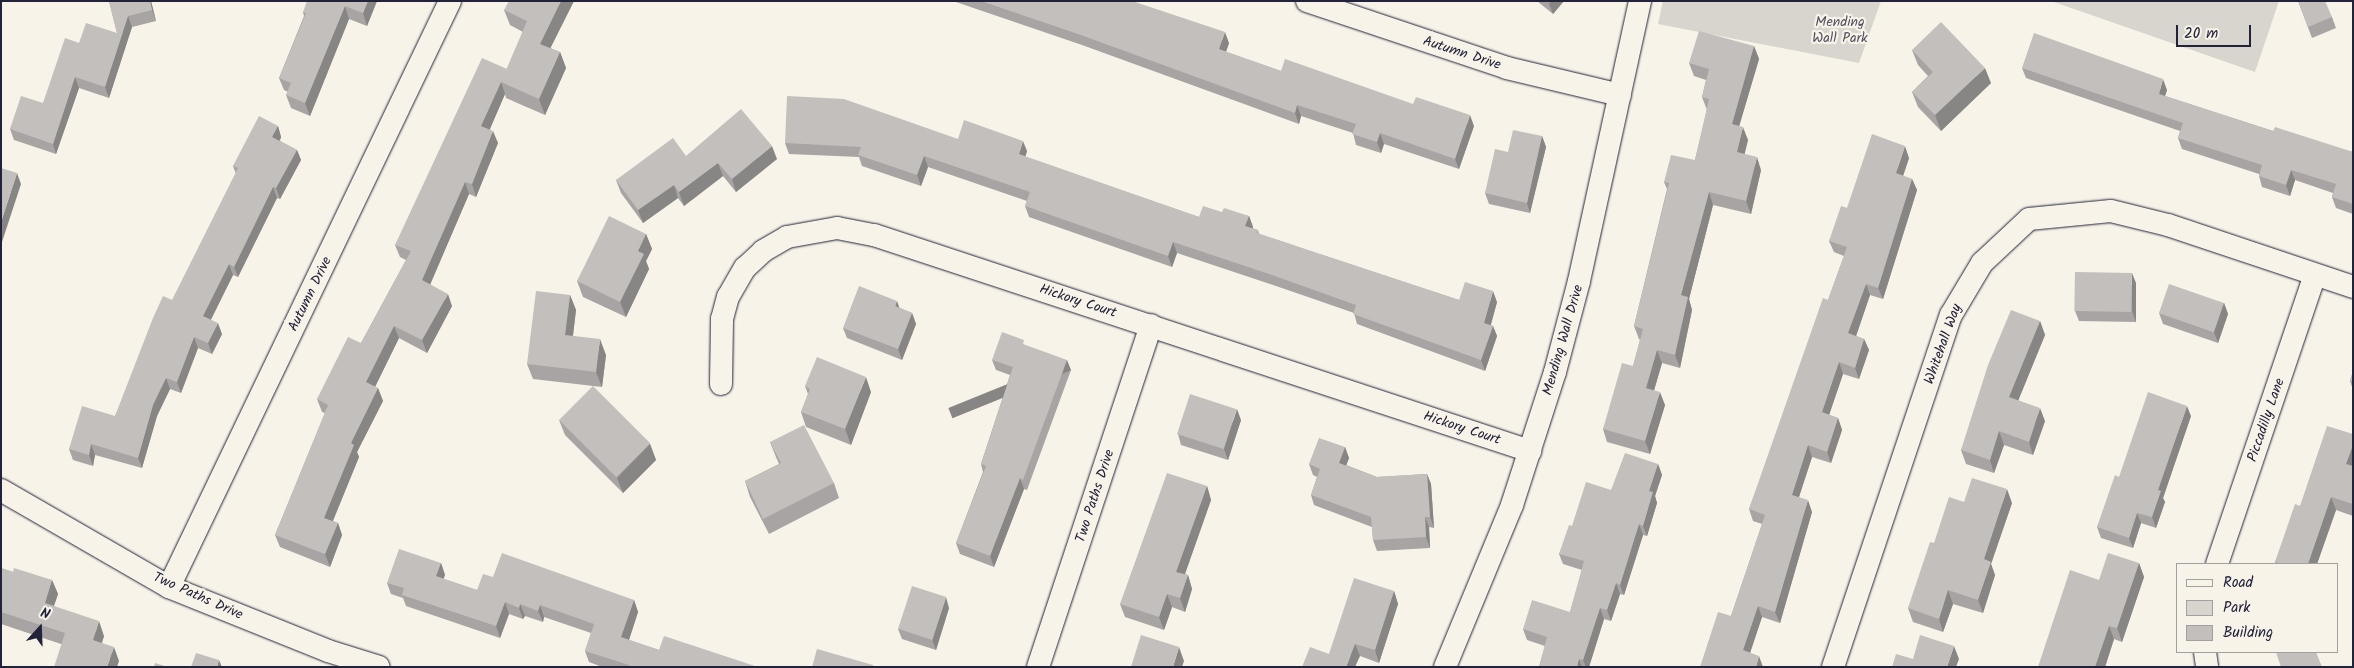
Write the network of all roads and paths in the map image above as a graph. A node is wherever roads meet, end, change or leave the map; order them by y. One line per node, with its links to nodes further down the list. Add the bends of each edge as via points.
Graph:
1 (450, 1): 12 (street, Autumn Drive)
2 (1307, 1): 4 (street, Autumn Drive, via 1507,68)
3 (1640, 1): 4 (street, Mending Wall Drive)
4 (1620, 95): 9 (street, Mending Wall Drive, via 1579,281)
5 (2315, 275): 6 (street, Whitehall Way); 11 (street, Piccadilly Lane); 17 (street, Whitehall Way, via 2168,225 2111,211 2029,219 1982,262 1952,315)
6 (2353, 287)
7 (1151, 325): 8 (street, Hickory Court, via 874,235 821,228 787,237 763,250 736,281 722,319); 9 (street, Hickory Court); 15 (street, Two Paths Drive)
8 (721, 384)
9 (1530, 452): 16 (street, Mending Wall Drive, via 1482,583)
10 (1, 490): 12 (street, Two Paths Drive)
11 (2217, 563)
12 (170, 587): 14 (street, Two Paths Drive, via 328,651)
13 (2206, 653): 18 (street)
14 (379, 667)
15 (1038, 667)
16 (1445, 667)
17 (1833, 667)
18 (2207, 667)

